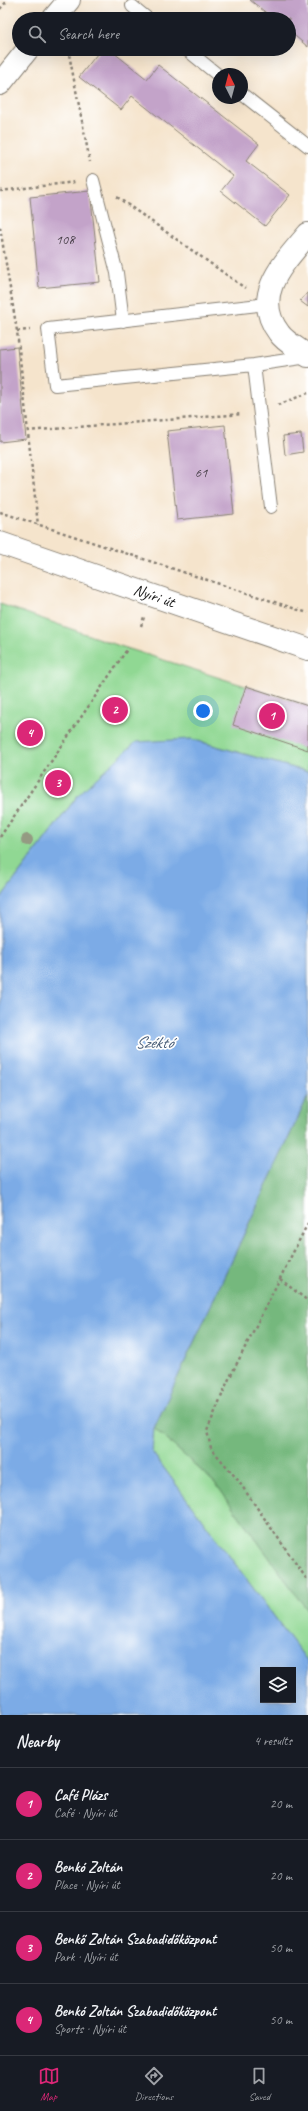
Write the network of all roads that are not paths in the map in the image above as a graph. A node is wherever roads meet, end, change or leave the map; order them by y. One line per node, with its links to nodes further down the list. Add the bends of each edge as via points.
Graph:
1 (69, 0): 3 (street)
2 (132, 6): 4 (lane)
3 (59, 12)
4 (139, 12)
5 (22, 56): 8 (street)
6 (195, 56): 7 (lane)
7 (212, 69)
8 (0, 84)
9 (248, 99): 10 (lane)
10 (308, 146)
11 (94, 180): 14 (lane, via 117,273)
12 (308, 234): 13 (street, via 276,273 269,289)
13 (267, 304): 14 (lane); 15 (street, via 271,321 279,334)
14 (123, 321): 16 (lane, via 48,328 55,386)
15 (308, 356): 16 (lane)
16 (254, 365): 17 (lane)
17 (271, 507)
18 (0, 543): 19 (street, Nyíri út)
19 (308, 649)

